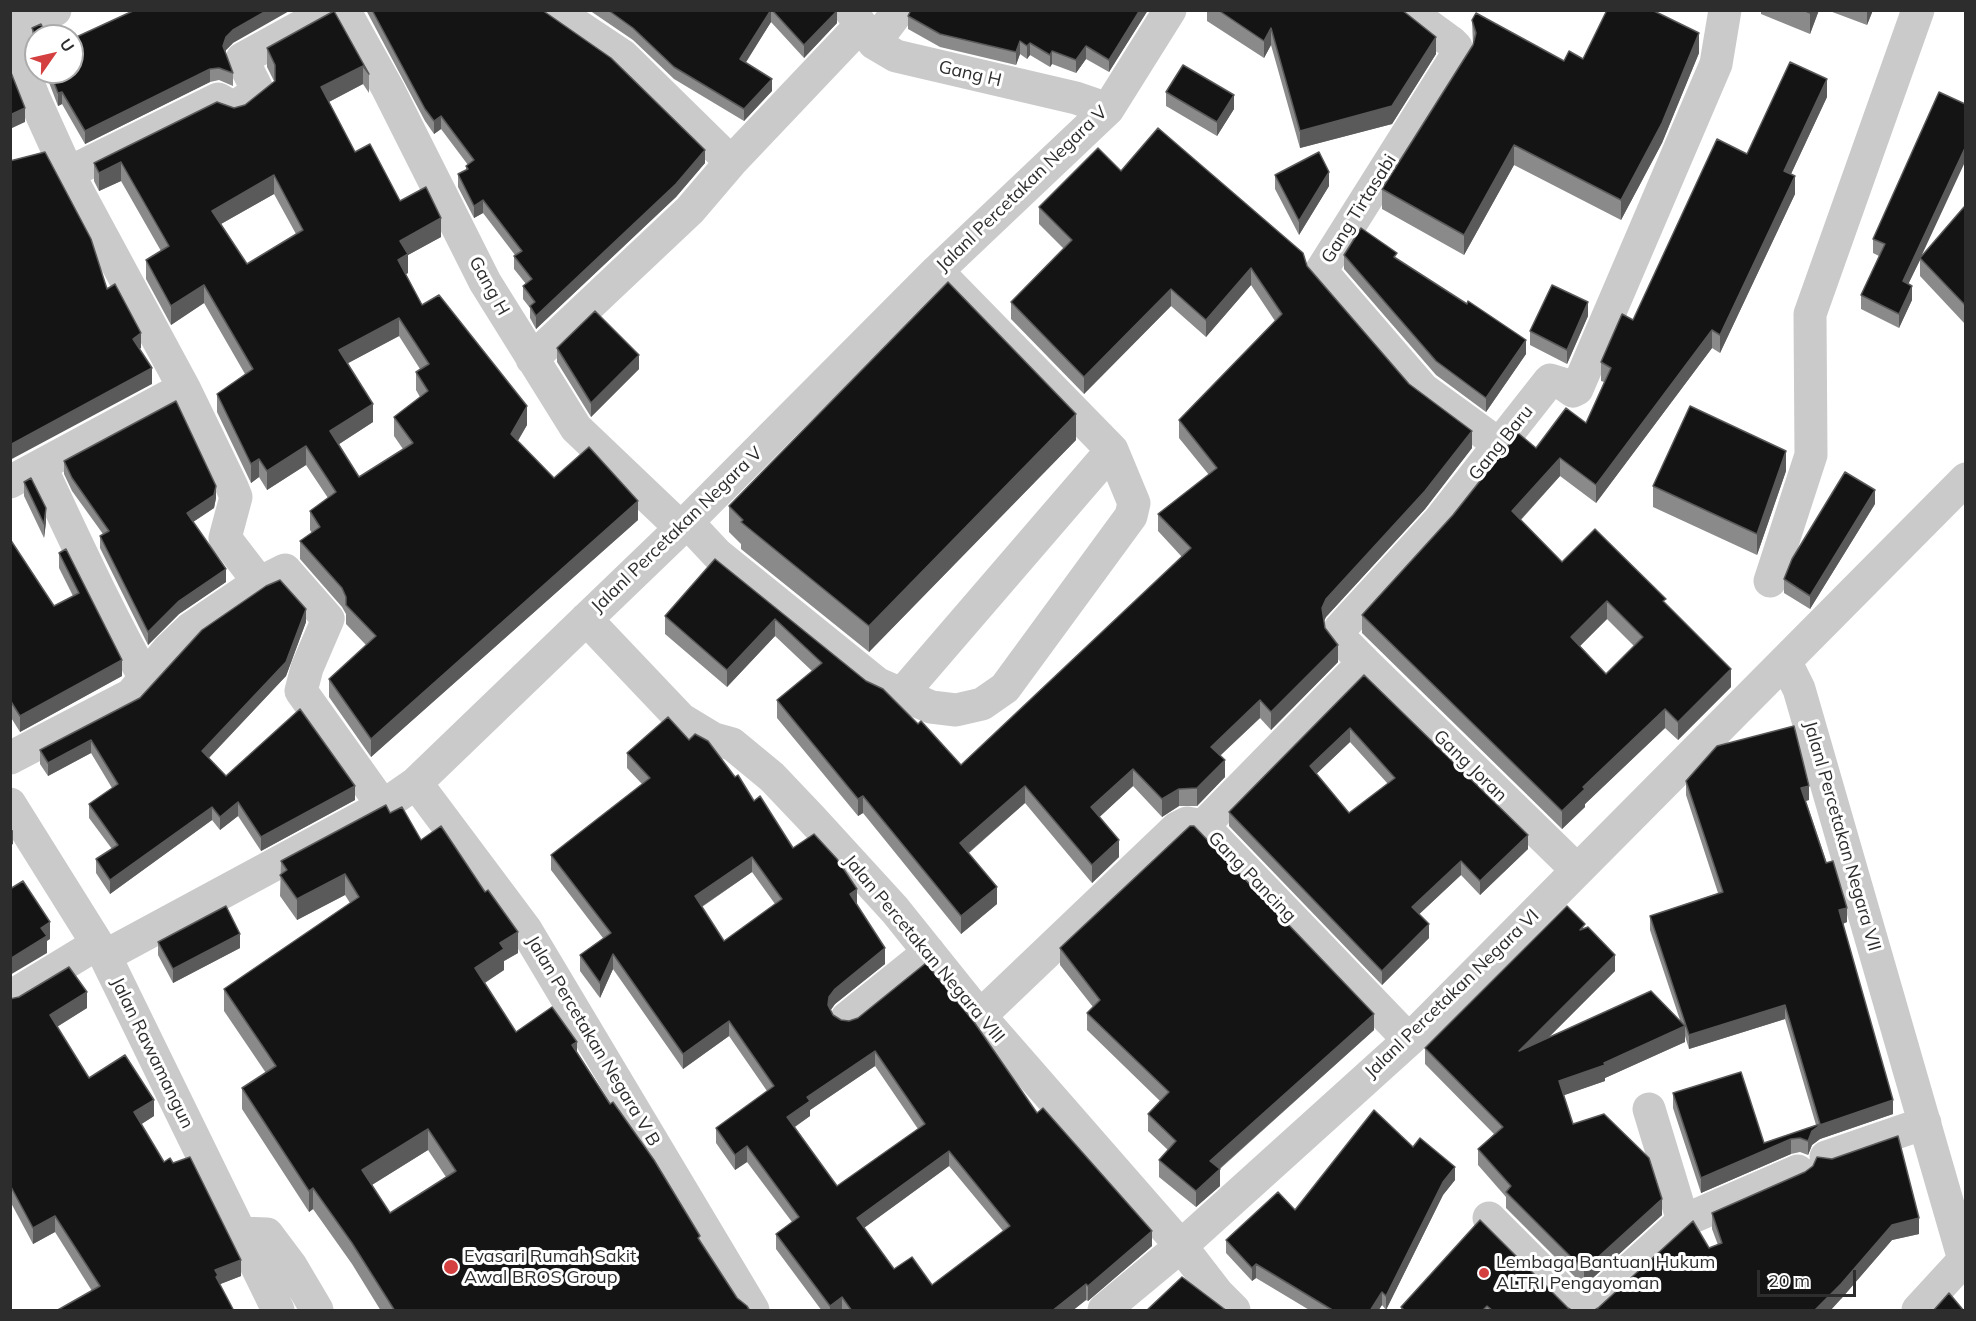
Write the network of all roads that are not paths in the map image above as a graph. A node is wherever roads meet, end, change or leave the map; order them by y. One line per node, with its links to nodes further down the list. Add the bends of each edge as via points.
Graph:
1 (55, 10): 11 (street)
2 (332, 10): 14 (street, via 242,59 258,91 234,108 218,99)
3 (344, 10): 16 (street, Gang H, via 485,282)
4 (554, 10): 13 (street, via 623,56)
5 (900, 10): 10 (street)
6 (1170, 10): 12 (street, Jalanl Percetakan Negara V)
7 (1407, 10): 18 (street, Gang Tirtasabi, via 1456,47 1457,55 1321,271 1423,389)
8 (1725, 10): 18 (street, Gang Baru, via 1716,64 1577,389 1573,391 1550,380)
9 (1918, 10): 24 (street, via 1810,314 1810,455)
10 (862, 26): 12 (street, Gang H, via 896,56); 13 (street)
11 (10, 33): 14 (street)
12 (1108, 109): 15 (street, Jalanl Percetakan Negara V)
13 (730, 162): 16 (street, via 690,210)
14 (68, 173): 17 (street)
15 (937, 271): 19 (street); 23 (street, Jalanl Percetakan Negara V)
16 (532, 359): 23 (street, Gang H, via 576,428)
17 (184, 388): 20 (street); 25 (street, via 236,497 225,538)
18 (1500, 445): 28 (street, Gang Baru, via 1439,521 1340,629 1343,641)
19 (1112, 450): 30 (street); 30 (street, Gang H, via 1134,503 1131,516 1005,688 982,704 956,710 931,707)
20 (40, 466): 22 (street); 29 (street, via 113,622)
21 (1965, 479): 27 (street)
22 (10, 482)
23 (684, 525): 26 (street, Jalanl Percetakan Negara V); 30 (street, Gang H, via 878,684)
24 (1770, 581)
25 (260, 582): 29 (street, via 190,629); 34 (street, via 285,570 327,619 301,691)
26 (586, 619): 32 (street, Jalanl Percetakan Negara V); 38 (street, Jalan Percetakan Negara VIII, via 681,719 714,740 732,744 772,777)
27 (1785, 661): 36 (street, Jalanl Percetakan Negara VI); 44 (street, Jalanl Percetakan Negara VII, via 1800,689)
28 (1364, 662): 35 (street); 36 (street, Gang Joran)
29 (144, 678): 31 (street, via 131,695)
30 (901, 695)
31 (10, 758)
32 (416, 783): 34 (street, Jalanl Percetakan Negara V); 52 (street, Jalan Percetakan Negara V B, via 526,930)
33 (10, 804): 37 (street, Jalan Rawamangun)
34 (383, 806): 37 (street, Jalanl Percetakan Negara V)
35 (1203, 826): 40 (street, Gang Pancing, via 1187,823 1177,828); 42 (street, Gang Pancing)
36 (1577, 870): 42 (street, Jalanl Percetakan Negara VI)
37 (101, 950): 39 (street, Jalanl Percetakan Negara V); 47 (street, Jalan Rawamangun)
38 (929, 952): 40 (street, Jalan Percetakan Negara VIII); 41 (street)
39 (10, 997)
40 (980, 1016): 48 (street, Jalan Percetakan Negara VIII)
41 (847, 1018)
42 (1409, 1040): 48 (street, Jalanl Percetakan Negara VI)
43 (1649, 1109): 46 (street)
44 (1925, 1123): 46 (street, via 1812,1164); 49 (street, Jalanl Percetakan Negara VII)
45 (1489, 1218): 55 (street)
46 (1683, 1221): 55 (street)
47 (240, 1233): 50 (street, Jalan Rawamangun); 51 (street, via 267,1234)
48 (1181, 1246): 53 (street, Jalanl Percetakan Negara VI); 54 (street, Jalan Percetakan Negara VIII)
49 (1965, 1260): 56 (street, Jalanl Percetakan Negara VII)
50 (278, 1311)
51 (317, 1311)
52 (753, 1311)
53 (1104, 1311)
54 (1234, 1311)
55 (1583, 1311)
56 (1918, 1311)

